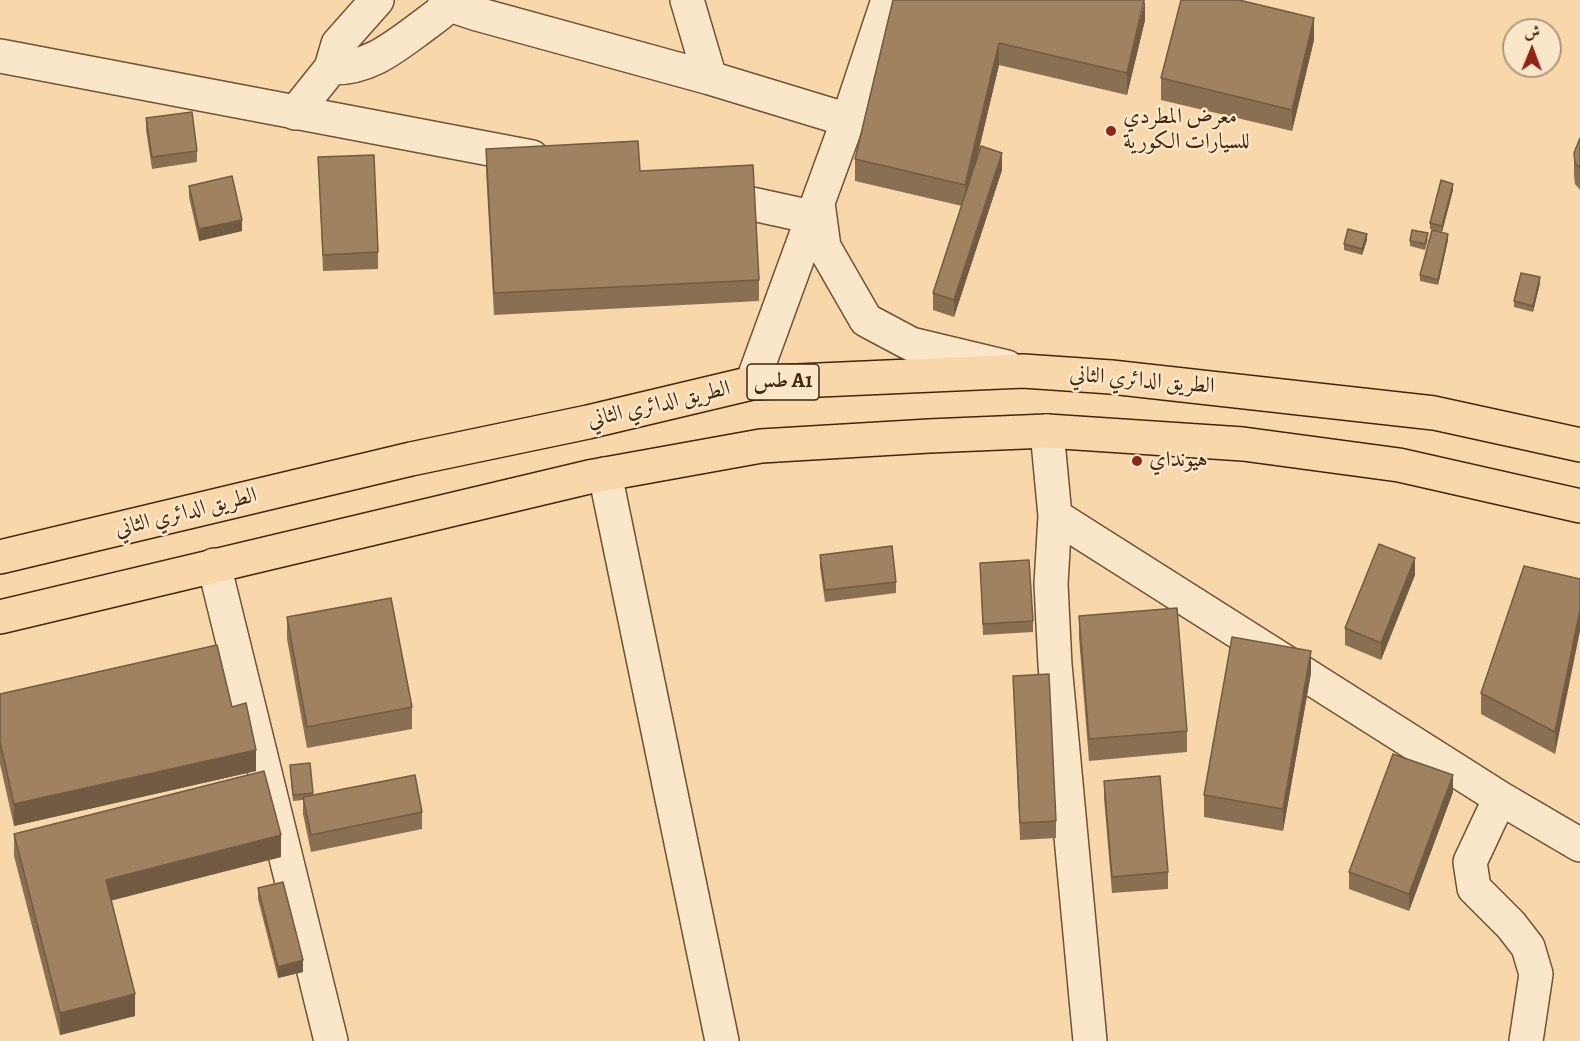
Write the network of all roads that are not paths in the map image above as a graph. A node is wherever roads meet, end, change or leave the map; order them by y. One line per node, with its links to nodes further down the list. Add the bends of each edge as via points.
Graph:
1 (377, 0): 6 (street, via 338,45)
2 (687, 0): 7 (street)
3 (888, 0): 9 (street)
4 (450, 2): 6 (street, via 386,54 346,69); 7 (street)
5 (0, 56): 8 (street)
6 (332, 68): 8 (street)
7 (710, 78): 9 (street)
8 (296, 113): 10 (street)
9 (848, 120): 12 (street)
10 (566, 164)
11 (683, 189): 12 (street)
12 (815, 209): 13 (street, via 824,247 866,320 911,344); 14 (street)
13 (1023, 371): 14 (highway, الطريق الدائري الثاني / طس A1); 16 (highway, الطريق الدائري الثاني / طس A1, via 1434,413)
14 (752, 383): 20 (highway, الطريق الدائري الثاني / طس A1)
15 (1047, 431): 17 (highway, via 761,447); 18 (highway, via 1243,444 1399,465); 19 (street)
16 (1580, 445)
17 (604, 474): 21 (highway); 26 (street)
18 (1580, 506)
19 (1055, 516): 23 (street); 27 (street, via 1051,584 1055,665)
20 (0, 557)
21 (214, 565): 22 (highway); 25 (street)
22 (0, 617)
23 (1500, 798): 24 (street); 28 (street, via 1470,862 1474,888 1528,946 1536,974)
24 (1580, 845)
25 (331, 1041)
26 (722, 1041)
27 (1090, 1041)
28 (1526, 1041)

